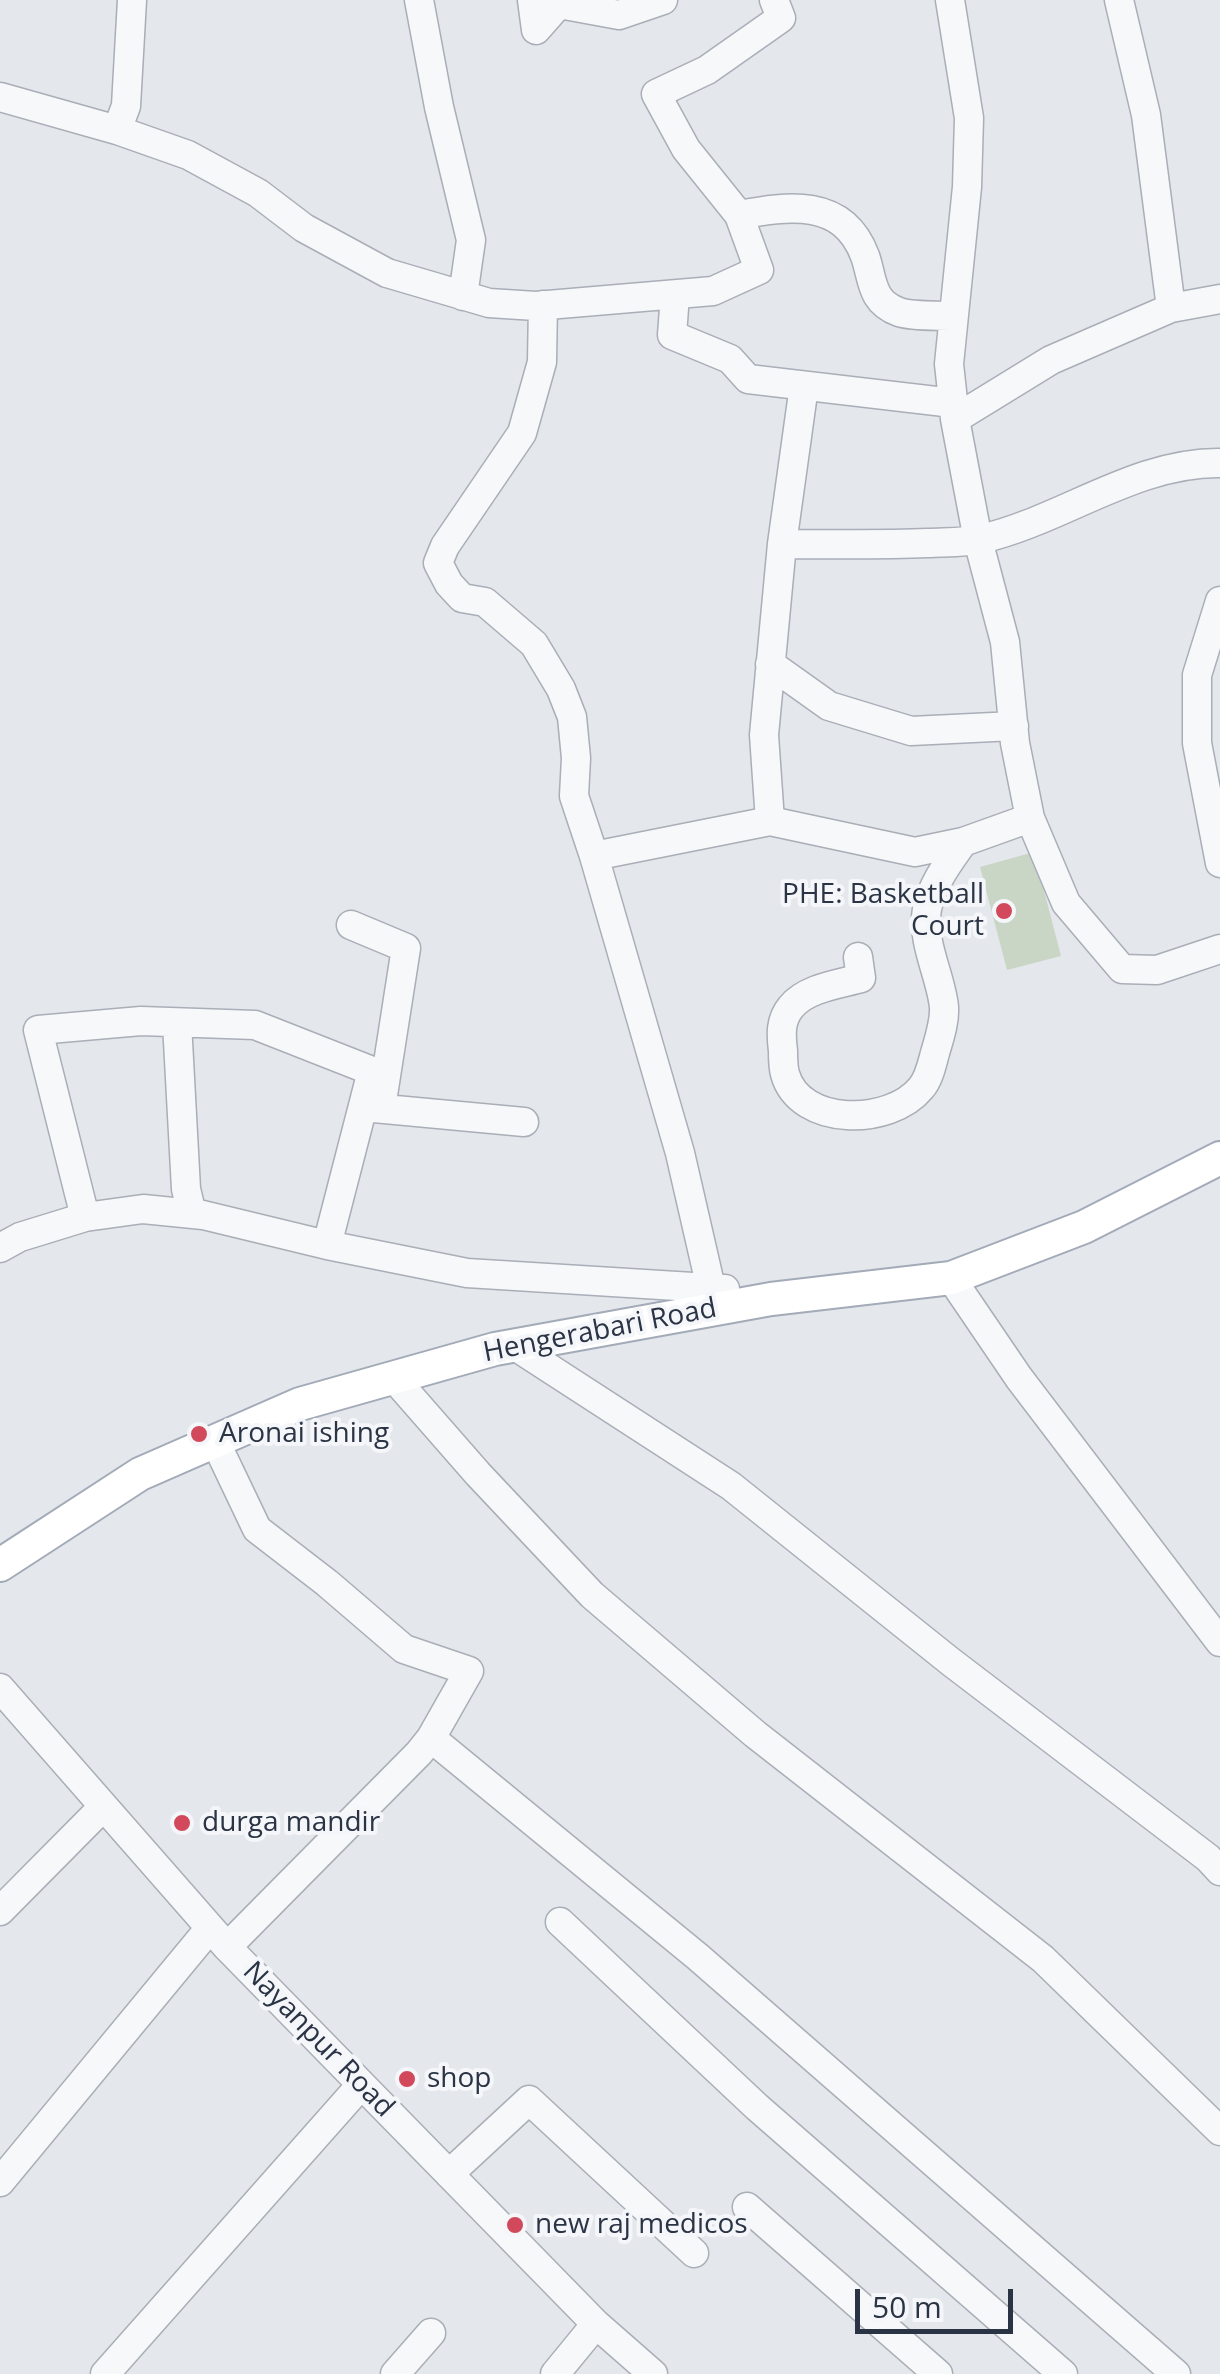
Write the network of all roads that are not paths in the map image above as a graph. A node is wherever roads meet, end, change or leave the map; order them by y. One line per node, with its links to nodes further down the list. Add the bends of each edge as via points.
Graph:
1 (132, 0): 9 (street, via 126,106)
2 (419, 0): 12 (street, via 471,240)
3 (532, 0): 4 (street, via 536,30 558,4 619,14)
4 (663, 0)
5 (774, 0): 10 (street, via 781,18 707,70 656,94 686,148)
6 (950, 0): 16 (street, via 969,118)
7 (1119, 0): 15 (street, via 1146,115)
8 (0, 97): 9 (street)
9 (117, 130): 12 (street, via 206,164 386,273)
10 (739, 215): 11 (street, via 759,270 713,291); 16 (street, via 817,208 847,229 865,254 872,290 897,312)
11 (675, 295): 14 (street); 17 (street, via 672,335 730,359 748,379)
12 (463, 296): 14 (street)
13 (1220, 298): 15 (street)
14 (543, 305): 28 (street, via 542,362 522,433 438,563 462,598 485,602 534,644 561,689 572,717 574,796)
15 (1171, 308): 18 (street)
16 (953, 316): 18 (street, via 948,364)
17 (804, 386): 18 (street); 21 (street)
18 (954, 411): 20 (street)
19 (1220, 463): 20 (street, via 1189,463 1134,480)
20 (978, 540): 21 (street); 24 (street, via 1005,642)
21 (782, 544): 23 (street)
22 (1220, 601): 29 (street, via 1197,676 1197,743)
23 (770, 664): 24 (street, via 829,706 911,731); 26 (street, via 764,734)
24 (1014, 726): 25 (street)
25 (1030, 818): 27 (street); 31 (street, via 1066,903 1122,968 1157,970)
26 (770, 822): 27 (street, via 915,852); 28 (street)
27 (964, 842): 32 (street, via 926,911 944,1006 928,1076 920,1090 882,1114 855,1117 802,1100 785,1076 781,1029 792,1006 861,978)
28 (594, 856): 42 (street, via 680,1153)
29 (1220, 863)
30 (351, 925): 34 (street, via 406,948)
31 (1220, 949)
32 (858, 957)
33 (177, 1023): 34 (street, via 256,1025 372,1071); 37 (street); 38 (street, via 38,1030)
34 (372, 1108): 35 (street); 39 (street)
35 (524, 1122)
36 (1220, 1158): 41 (main road, Hengerabari Road, via 1084,1226)
37 (192, 1214): 38 (street, via 143,1209); 39 (street)
38 (84, 1217): 40 (street)
39 (327, 1245): 42 (street, via 467,1272)
40 (0, 1248)
41 (951, 1278): 43 (main road, Hengerabari Road); 48 (street)
42 (711, 1288): 43 (street)
43 (771, 1299): 44 (main road, Hengerabari Road)
44 (515, 1346): 45 (main road, Hengerabari Road); 52 (street, via 731,1486)
45 (394, 1378): 46 (main road, Hengerabari Road, via 300,1404); 57 (street, via 592,1595 756,1734 1044,1960)
46 (215, 1441): 47 (main road, Hengerabari Road, via 140,1474); 50 (street, via 257,1529 404,1650 469,1671)
47 (0, 1565)
48 (1220, 1642)
49 (0, 1688): 51 (street, Nayanpur Road)
50 (431, 1738): 55 (street); 70 (street, via 698,1957)
51 (102, 1808): 53 (street); 55 (street, Nayanpur Road)
52 (1220, 1871)
53 (0, 1911)
54 (560, 1922): 69 (street, via 757,2107)
55 (219, 1938): 56 (street, Nayanpur Road); 59 (street)
56 (361, 2084): 58 (street, Nayanpur Road); 64 (street)
57 (1220, 2131)
58 (449, 2174): 61 (street, via 529,2100); 62 (street, Nayanpur Road)
59 (0, 2182)
60 (746, 2207): 68 (street)
61 (694, 2253)
62 (596, 2324): 66 (street); 67 (street, Nayanpur Road)
63 (431, 2334): 65 (street)
64 (105, 2374)
65 (395, 2374)
66 (555, 2374)
67 (653, 2374)
68 (938, 2374)
69 (1063, 2374)
70 (1176, 2374)

